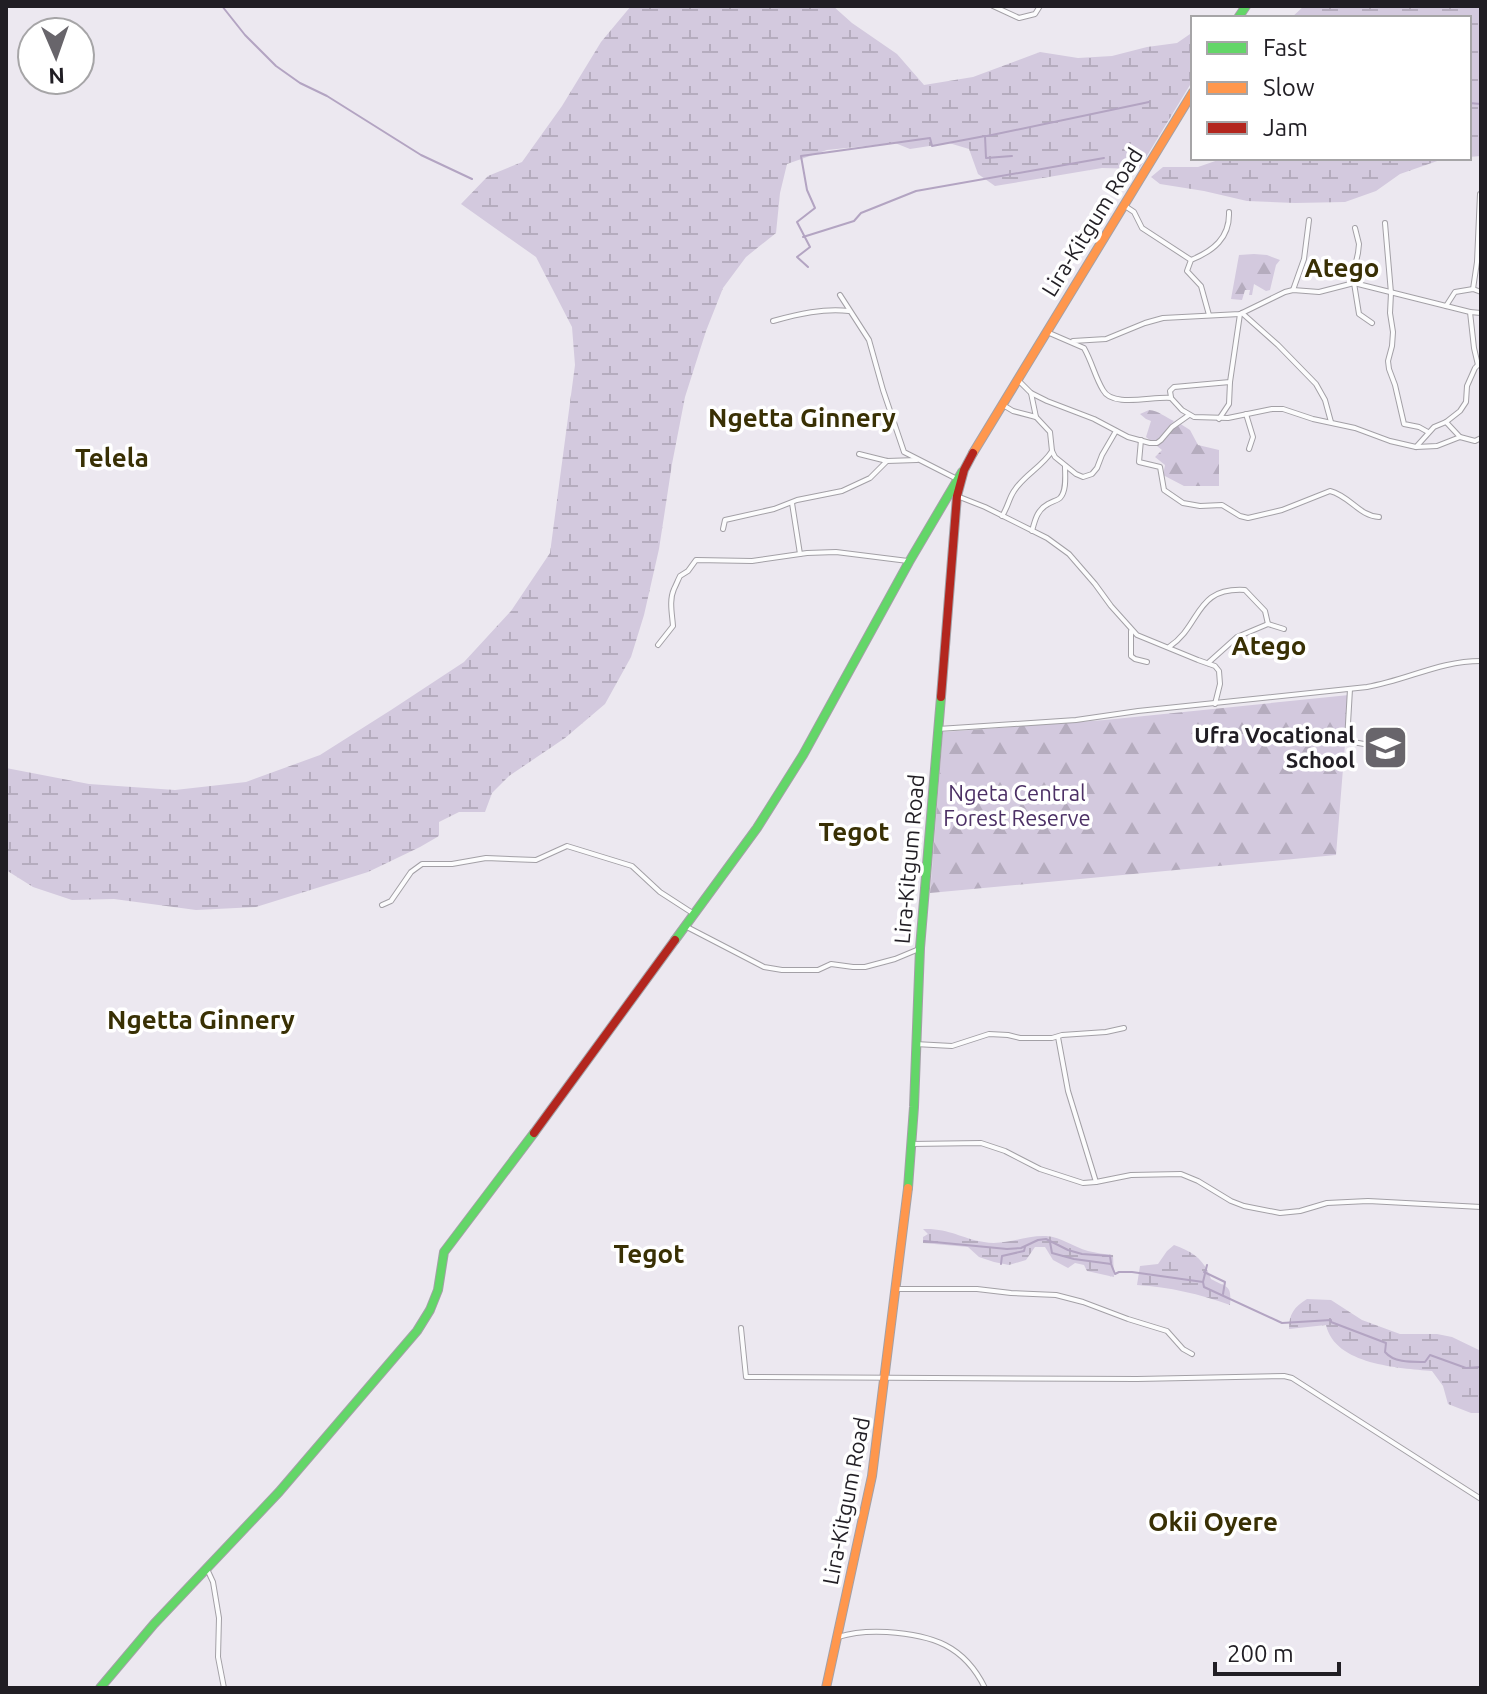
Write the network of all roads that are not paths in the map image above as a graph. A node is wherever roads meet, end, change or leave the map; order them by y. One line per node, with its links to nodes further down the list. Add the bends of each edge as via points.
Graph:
1 (993, 6): 2 (street, via 1019,18 1035,14)
2 (1040, 6)
3 (1191, 95): 5 (main road, Lira-Kitgum Road)
4 (1480, 194): 10 (street)
5 (1125, 206): 11 (street, via 1142,228); 26 (main road, Lira-Kitgum Road)
6 (1229, 212): 11 (street, via 1225,235)
7 (1309, 220): 14 (street)
8 (1385, 223): 16 (street)
9 (1355, 228): 12 (street, via 1359,244)
10 (1479, 242): 13 (street)
11 (1191, 260): 23 (street, via 1187,271 1201,286)
12 (1354, 283): 14 (street, via 1319,292); 16 (street); 25 (street, via 1359,314)
13 (1473, 289): 15 (street); 18 (street, via 1455,292)
14 (1293, 290): 21 (street)
15 (1481, 292)
16 (1391, 293): 18 (street); 41 (street, via 1389,369 1404,424)
17 (840, 295): 19 (street)
18 (1446, 306): 20 (street)
19 (849, 311): 24 (street, via 820,310); 49 (street, via 869,340 902,448)
20 (1470, 312): 22 (street); 28 (street)
21 (1241, 313): 23 (street); 30 (street); 38 (street, via 1316,384)
22 (1481, 313)
23 (1209, 315): 27 (street, via 1163,318 1106,339)
24 (773, 321)
25 (1372, 323)
26 (1045, 331): 27 (street); 29 (main road, Lira-Kitgum Road)
27 (1071, 341): 32 (street, via 1085,349 1108,397)
28 (1479, 366): 39 (street, via 1467,386 1466,402)
29 (1017, 378): 31 (street); 33 (main road, Lira-Kitgum Road)
30 (1230, 382): 32 (street, via 1174,387); 37 (street, via 1229,404)
31 (1031, 393): 36 (street); 40 (street)
32 (1171, 398): 35 (street)
33 (1003, 405): 36 (street); 52 (main road, Lira-Kitgum Road)
34 (1246, 414): 37 (street); 38 (street, via 1283,409); 46 (street, via 1253,437)
35 (1189, 415): 37 (street); 44 (street, via 1157,443)
36 (1036, 417): 47 (street, via 1050,432)
37 (1219, 419)
38 (1331, 422): 45 (street)
39 (1446, 422): 41 (street); 42 (street)
40 (1116, 431): 44 (street); 51 (street, via 1092,474 1083,477)
41 (1428, 432): 45 (street)
42 (1460, 437): 43 (street); 45 (street)
43 (1481, 438)
44 (1141, 440): 57 (street, via 1139,462 1160,467 1164,490 1183,503 1222,505 1248,518 1335,491 1364,514)
45 (1416, 447)
46 (1249, 449)
47 (1052, 451): 51 (street); 56 (street, via 1014,491)
48 (859, 454): 50 (street)
49 (920, 460): 50 (street); 53 (street)
50 (887, 461): 55 (street, via 861,483)
51 (1065, 466): 59 (street, via 1063,494 1040,510)
52 (964, 470): 53 (main road); 54 (main road, Lira-Kitgum Road)
53 (957, 479): 61 (main road)
54 (957, 496): 56 (street); 72 (main road, Lira-Kitgum Road)
55 (792, 503): 58 (street, via 725,520); 60 (street)
56 (1002, 516): 59 (street)
57 (1379, 517)
58 (723, 529)
59 (1032, 531): 63 (street, via 1069,554)
60 (800, 554): 61 (street, via 836,552); 65 (street, via 752,561 696,560 674,587 673,626)
61 (909, 562): 75 (main road, via 803,755)
62 (1268, 624): 64 (street); 66 (street, via 1265,611 1247,591 1224,590 1200,607 1186,633); 69 (street, via 1237,637)
63 (1131, 628): 66 (street); 68 (street, via 1131,656)
64 (1284, 629)
65 (658, 645)
66 (1169, 647): 69 (street)
67 (1481, 661): 70 (street, via 1451,662 1386,684)
68 (1147, 662)
69 (1208, 663): 71 (street, via 1220,676)
70 (1350, 689): 71 (street); 73 (street, via 1347,741)
71 (1215, 704): 72 (street)
72 (938, 729): 77 (main road, Lira-Kitgum Road)
73 (1385, 743)
74 (382, 905): 75 (street, via 422,864 536,860 567,846 632,866)
75 (694, 914): 76 (main road)
76 (685, 926): 77 (street, via 764,967 782,970 818,970 831,964 865,967); 89 (main road, via 453,1238 444,1252 438,1290 417,1331)
77 (920, 948): 80 (main road, Lira-Kitgum Road)
78 (1124, 1028): 79 (street)
79 (1058, 1037): 80 (street, via 995,1034 952,1046); 82 (street, via 1068,1091)
80 (915, 1044): 81 (main road, Lira-Kitgum Road)
81 (911, 1144): 82 (street, via 981,1143 1078,1182); 84 (main road, Lira-Kitgum Road)
82 (1096, 1182): 83 (street, via 1181,1174 1231,1201 1280,1213 1368,1201)
83 (1481, 1207)
84 (896, 1289): 86 (street, via 1056,1295 1167,1331); 87 (main road, Lira-Kitgum Road)
85 (741, 1328): 87 (street, via 746,1377)
86 (1192, 1354)
87 (885, 1379): 88 (street, via 1284,1376); 90 (main road, Lira-Kitgum Road, via 872,1476)
88 (1481, 1499)
89 (207, 1569): 91 (main road); 92 (street, via 219,1618)
90 (838, 1637): 93 (main road, Lira-Kitgum Road); 94 (street, via 872,1631 937,1640 972,1668)
91 (100, 1688)
92 (224, 1688)
93 (826, 1688)
94 (985, 1688)

